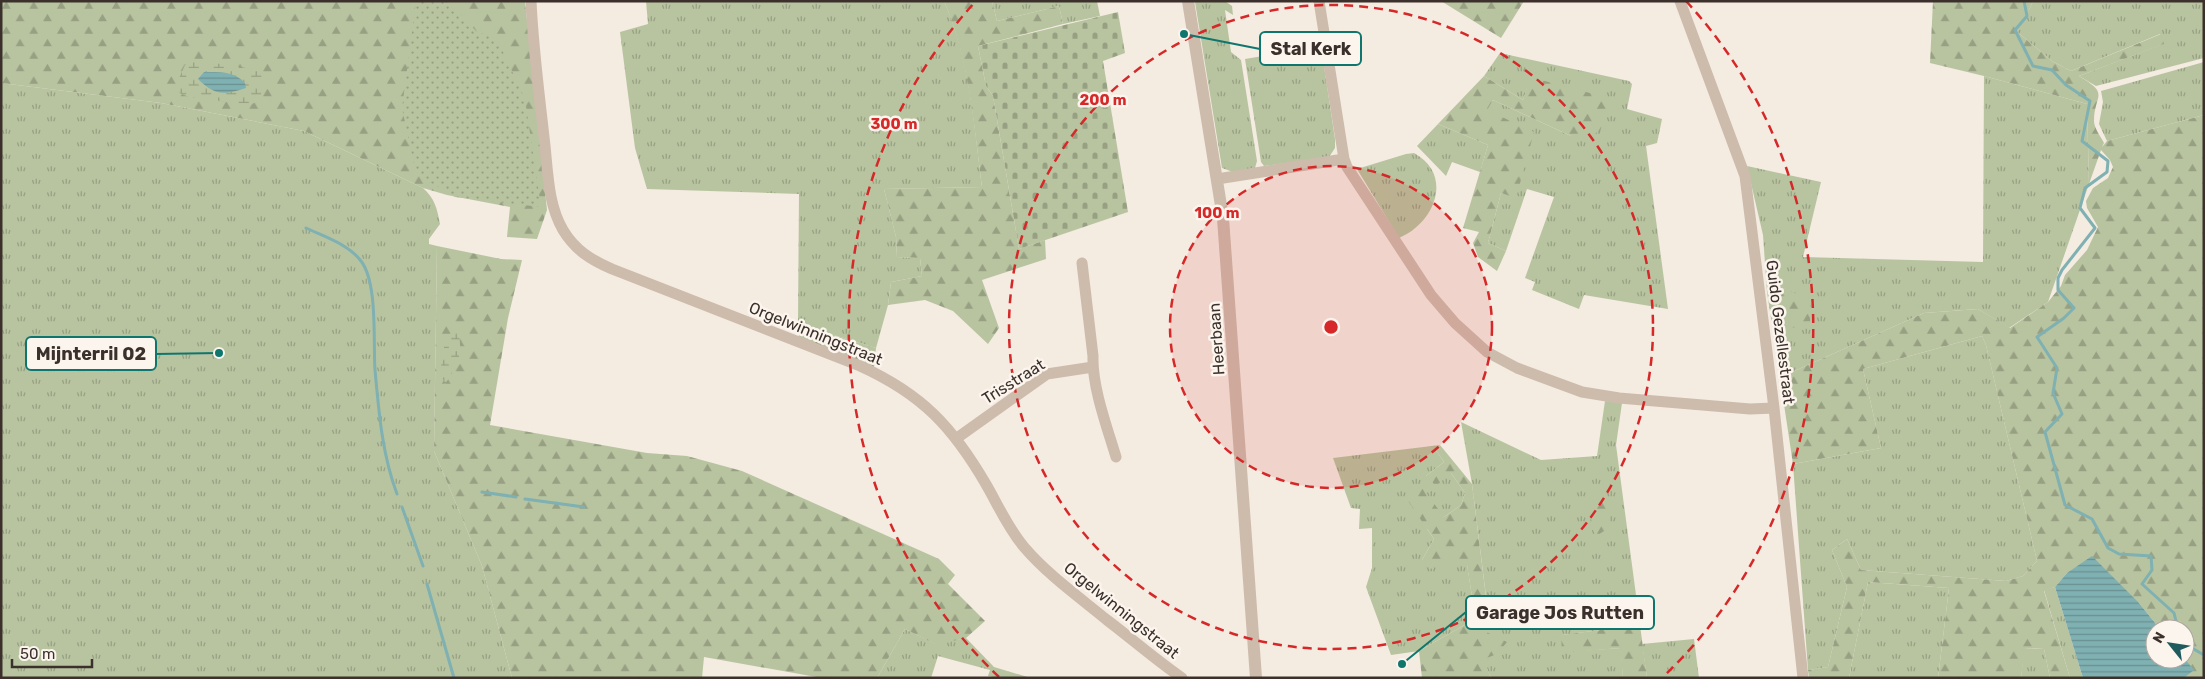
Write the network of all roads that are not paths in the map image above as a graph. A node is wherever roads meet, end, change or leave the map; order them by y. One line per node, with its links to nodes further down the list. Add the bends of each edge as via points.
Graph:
1 (531, 1): 10 (street, Orgelwinningstraat, via 552,204 563,231 580,251 612,269 873,372 917,399)
2 (1188, 1): 6 (street, Heerbaan)
3 (1318, 1): 5 (street)
4 (1680, 1): 9 (street, Guido Gezellestraat, via 1745,176)
5 (1344, 159): 6 (street); 9 (street, via 1357,184 1431,295 1488,352 1517,368 1582,392 1750,409)
6 (1217, 180): 13 (street, Heerbaan, via 1225,245)
7 (1082, 263): 8 (street)
8 (1093, 367): 10 (street, Trisstraat, via 1047,374); 11 (street)
9 (1774, 408): 14 (street, Guido Gezellestraat)
10 (957, 438): 12 (street, Orgelwinningstraat, via 1024,547 1064,585)
11 (1116, 457)
12 (1182, 678)
13 (1256, 678)
14 (1803, 678)

